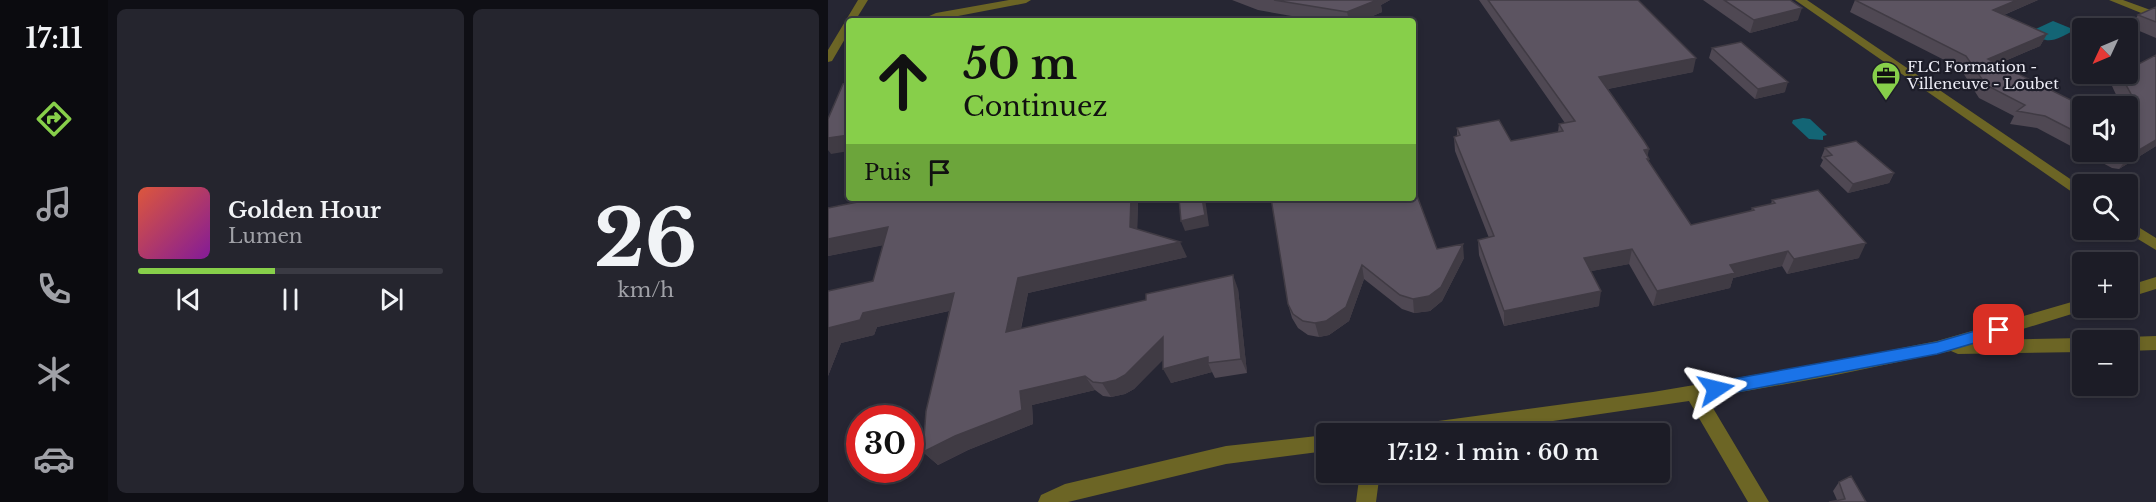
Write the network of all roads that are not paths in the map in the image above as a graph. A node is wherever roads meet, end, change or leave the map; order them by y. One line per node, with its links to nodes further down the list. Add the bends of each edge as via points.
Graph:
1 (863, 0): 6 (street)
2 (1026, 0): 7 (street)
3 (1800, 0): 10 (street)
4 (2114, 0): 5 (street)
5 (2156, 16)
6 (852, 18)
7 (930, 18)
8 (846, 29): 9 (street)
9 (828, 59)
10 (2072, 187)
11 (2138, 233): 12 (street)
12 (2156, 245)
13 (2156, 283): 14 (street)
14 (2138, 289)
15 (2072, 308): 19 (street)
16 (2138, 344): 17 (street)
17 (2156, 344)
18 (2072, 345): 19 (street)
19 (1937, 348): 20 (street)
20 (1694, 393): 21 (street); 26 (street)
21 (1480, 423)
22 (1316, 444): 24 (street, via 1226,455 1065,493)
23 (1369, 483): 25 (street)
24 (1048, 502)
25 (1366, 502)
26 (1759, 502)

